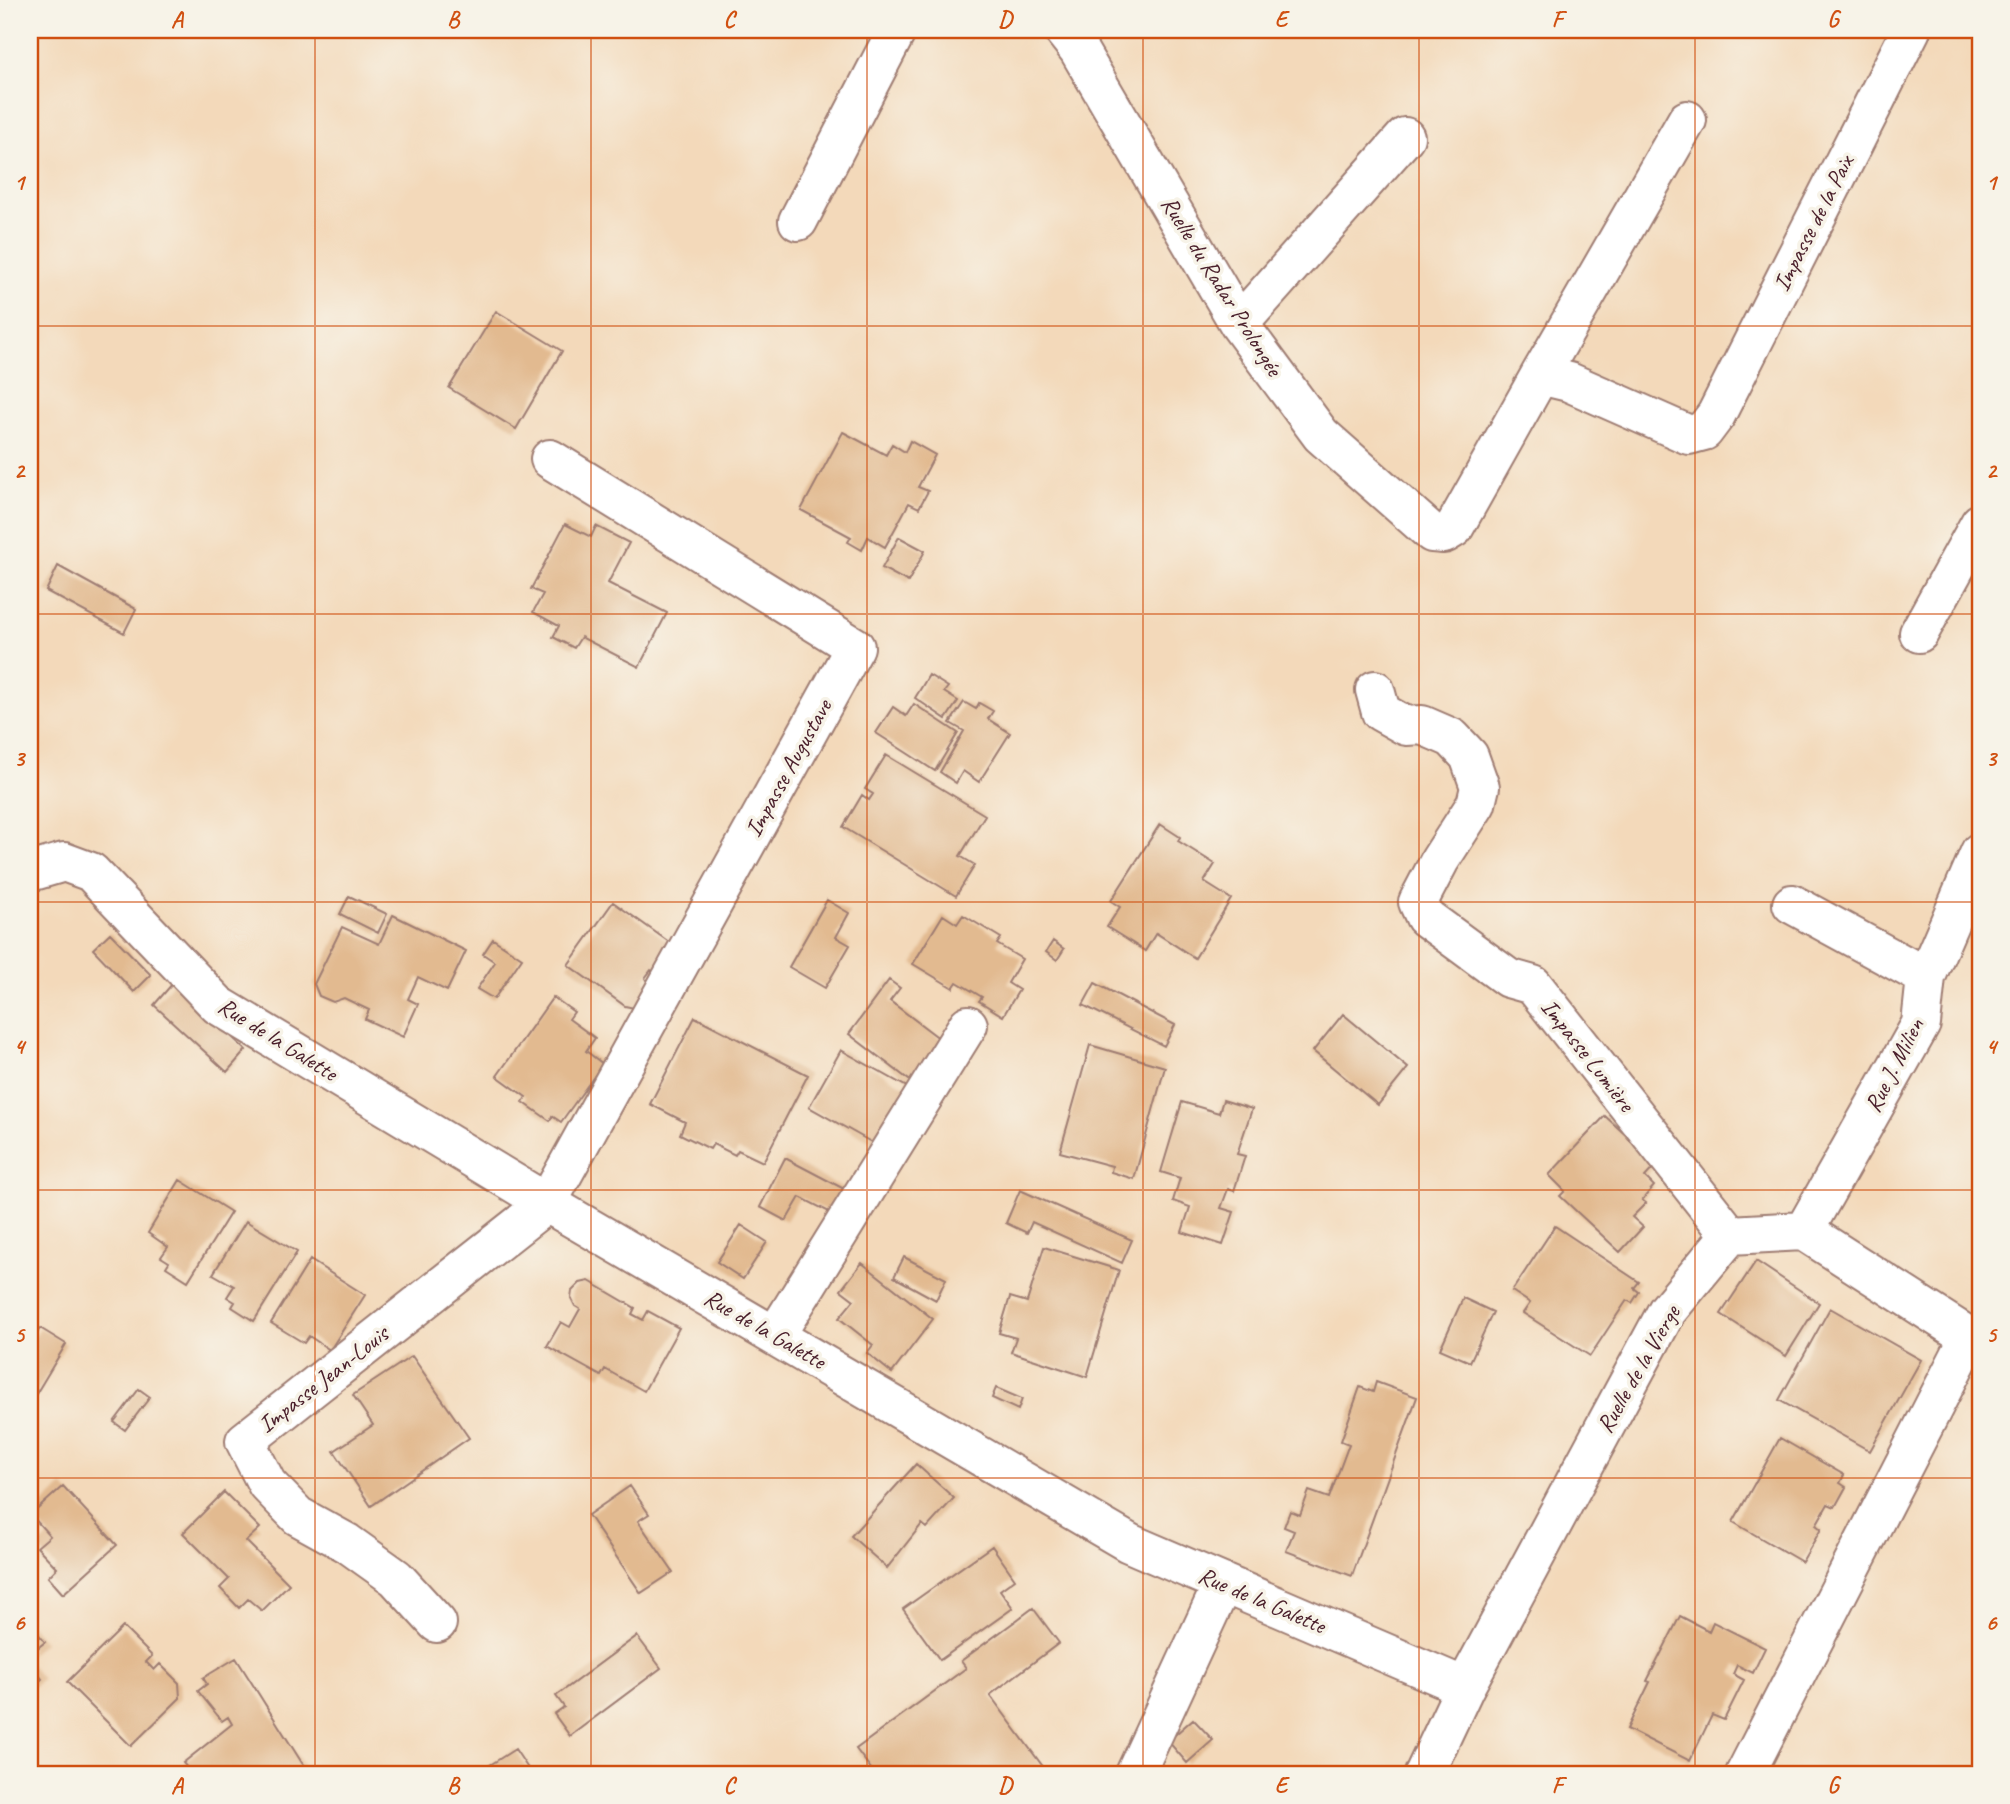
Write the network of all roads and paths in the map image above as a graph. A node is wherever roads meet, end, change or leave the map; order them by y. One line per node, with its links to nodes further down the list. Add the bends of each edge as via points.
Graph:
1 (897, 30): 6 (street)
2 (1911, 30): 8 (street, Impasse de la Paix, via 1704,431 1689,435 1569,382)
3 (1077, 36): 7 (street, Ruelle du Radar Prolongée)
4 (1687, 120): 8 (street)
5 (1405, 137): 7 (street)
6 (798, 221)
7 (1239, 324): 8 (street, Ruelle du Radar Prolongée, via 1321,435 1432,533 1444,534 1454,528)
8 (1540, 375)
9 (550, 459): 18 (street, Impasse Augustave, via 855,647)
10 (1980, 523): 11 (street)
11 (1919, 633)
12 (1375, 690): 20 (street, Impasse Lumière, via 1381,712 1406,726 1422,725 1452,738 1468,756 1480,787 1476,804 1418,902 1425,917 1508,978 1533,985)
13 (1980, 852): 16 (street, Rue J. Milien)
14 (30, 872): 18 (street, Rue de la Galette, via 64,862 91,872 218,1004)
15 (1792, 904): 16 (street)
16 (1926, 977): 19 (street, Rue J. Milien, via 1921,1024)
17 (968, 1025): 21 (street)
18 (547, 1203): 21 (street, Rue de la Galette); 24 (street, Impasse Jean-Louis, via 245,1441 267,1484 299,1516 396,1578)
19 (1804, 1231): 20 (street); 22 (street)
20 (1730, 1235): 25 (street, Ruelle de la Vierge, via 1667,1311)
21 (775, 1336): 23 (street, Rue de la Galette, via 1129,1543)
22 (1974, 1341): 28 (street)
23 (1223, 1583): 25 (street, Rue de la Galette); 26 (street)
24 (437, 1623)
25 (1465, 1687): 27 (street)
26 (1135, 1774)
27 (1424, 1774)
28 (1745, 1774)

